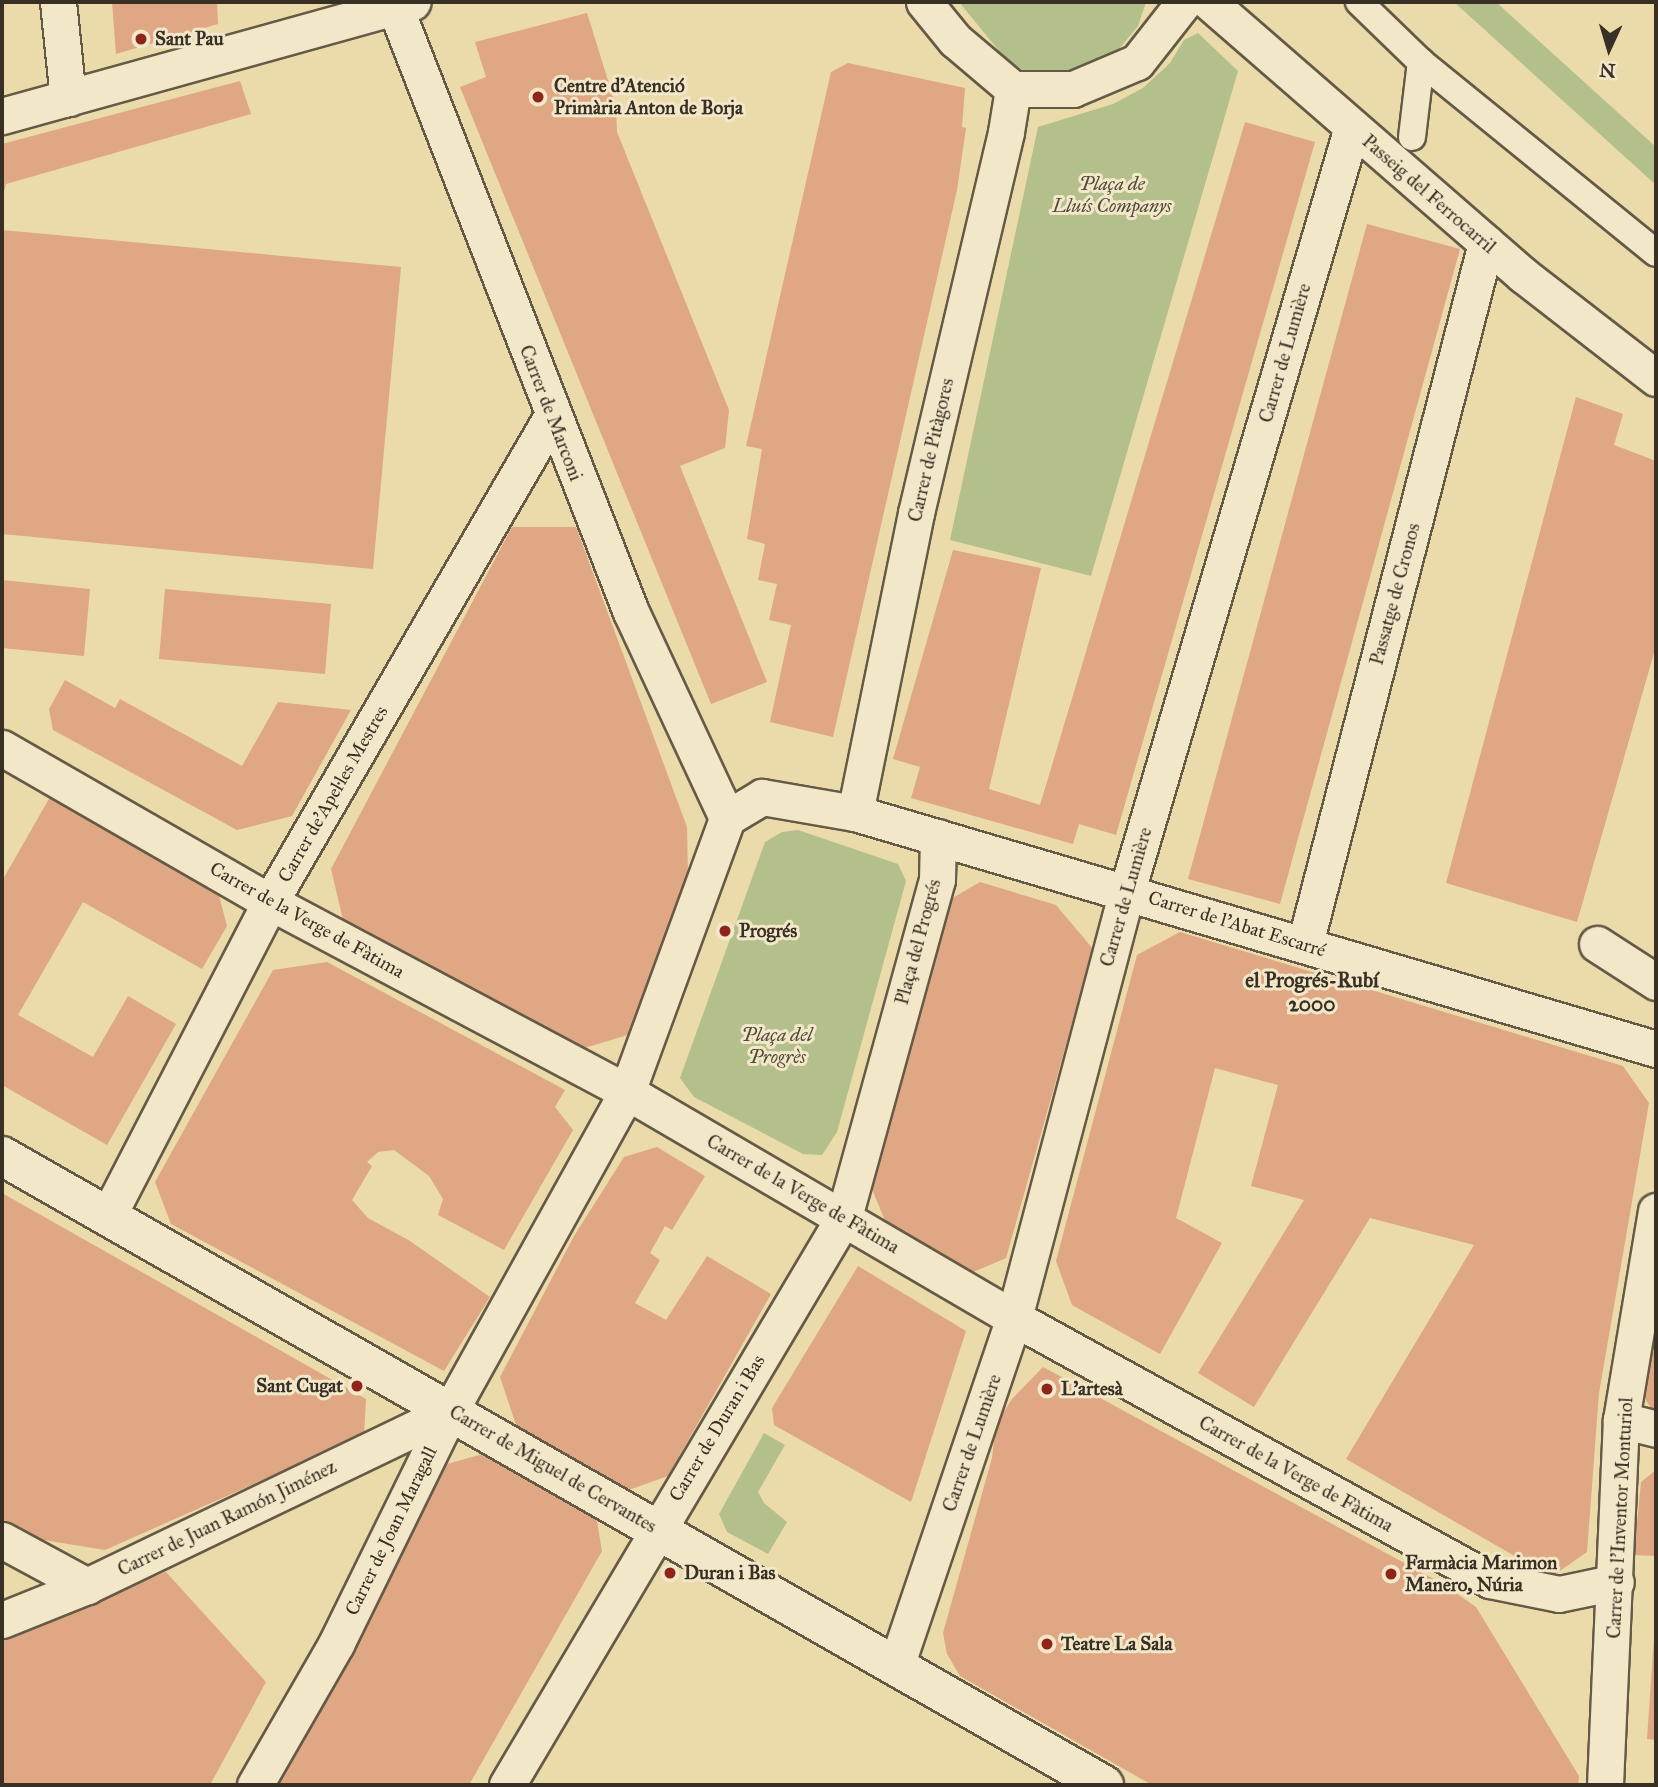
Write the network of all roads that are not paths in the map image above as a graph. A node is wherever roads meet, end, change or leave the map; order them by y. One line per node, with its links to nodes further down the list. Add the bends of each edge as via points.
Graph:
1 (924, 2): 8 (street, via 955,40)
2 (1184, 2): 8 (street, via 1137,62 1073,89)
3 (1209, 2): 11 (street, Passeig del Ferrocarril)
4 (1359, 2): 7 (street)
5 (400, 3): 9 (street); 16 (street, Carrer de Marconi)
6 (59, 4): 9 (street)
7 (1421, 62): 12 (street); 14 (street)
8 (1013, 89): 18 (street, Carrer de Pitàgores, via 916,513)
9 (68, 98): 10 (street)
10 (2, 116)
11 (1352, 127): 13 (street, Passeig del Ferrocarril); 21 (street, Carrer de Lumière)
12 (1412, 137)
13 (1486, 243): 15 (street, Passeig del Ferrocarril); 23 (street, Passatge de Cronos)
14 (1656, 253)
15 (1656, 377)
16 (552, 416): 19 (street, Carrer de Marconi, via 631,612); 22 (street, Carrer de'Apel·les Mestres)
17 (2, 748): 22 (street, Carrer de la Verge de Fàtima)
18 (855, 813): 19 (street, via 762,797); 20 (street)
19 (727, 818): 27 (street)
20 (938, 837): 21 (street, Carrer de l'Abat Escarré); 31 (street, Plaça del Progrés, via 937,880)
21 (1126, 891): 23 (street, Carrer de l'Abat Escarré); 32 (street, Carrer de Lumière)
22 (270, 902): 27 (street, Carrer de la Verge de Fàtima); 30 (street, Carrer de'Apel·les Mestres)
23 (1305, 944): 26 (street, Carrer de l'Abat Escarré)
24 (1597, 944): 25 (street)
25 (1656, 982)
26 (1656, 1049)
27 (627, 1092): 31 (street, Carrer de la Verge de Fàtima); 33 (street, Carrer de Joan Maragall)
28 (2, 1156): 30 (street, Carrer de Miguel de Cervantes)
29 (1656, 1211): 34 (street, Carrer de l'Inventor Monturiol)
30 (108, 1216): 33 (street, Carrer de Miguel de Cervantes)
31 (844, 1217): 32 (street, Carrer de la Verge de Fàtima); 36 (street, Carrer de Duran i Bas)
32 (1014, 1318): 38 (street, Carrer de la Verge de Fàtima, via 1490,1580 1559,1594); 41 (street, Carrer de Lumière)
33 (450, 1410): 36 (street, Carrer de Miguel de Cervantes); 39 (street, Carrer de Juan Ramón Jiménez); 42 (street, Carrer de Joan Maragall, via 336,1644)
34 (1621, 1420): 35 (street); 38 (street, Carrer de l'Inventor Monturiol)
35 (1656, 1429)
36 (657, 1529): 41 (street, Carrer de Miguel de Cervantes); 43 (street, Carrer de Duran i Bas)
37 (2, 1540): 39 (street)
38 (1616, 1582): 45 (street, Carrer de l'Inventor Monturiol)
39 (87, 1586): 40 (street, Carrer de Juan Ramón Jiménez)
40 (2, 1620)
41 (896, 1666): 44 (street, Carrer de Miguel de Cervantes)
42 (255, 1785)
43 (507, 1785)
44 (1104, 1785)
45 (1605, 1785)

